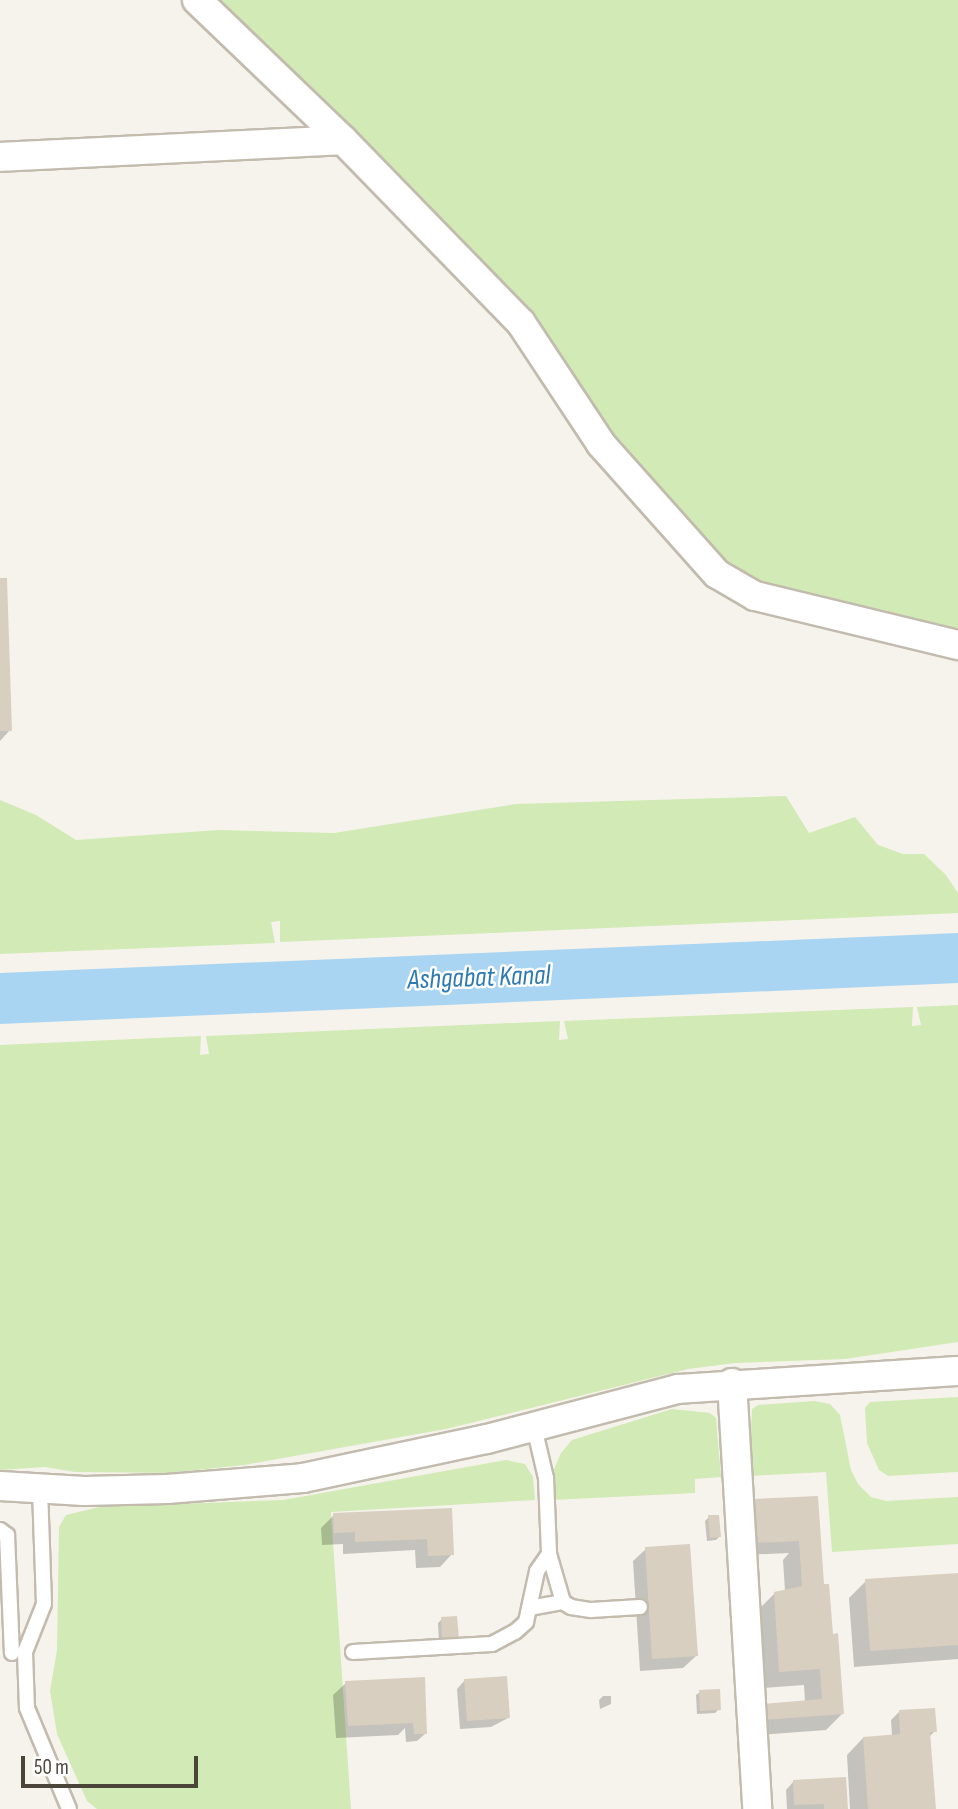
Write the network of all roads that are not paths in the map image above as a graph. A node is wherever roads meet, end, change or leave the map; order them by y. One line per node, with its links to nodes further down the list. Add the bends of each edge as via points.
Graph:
1 (197, 0): 2 (street)
2 (343, 140): 3 (street); 4 (street, via 521,323 601,444 717,574 755,596)
3 (0, 157)
4 (958, 645)
5 (958, 1371): 6 (street)
6 (732, 1383): 7 (street, via 678,1389); 18 (street)
7 (534, 1427): 9 (street, via 303,1478 167,1489); 11 (lane, via 547,1478)
8 (0, 1486): 9 (street)
9 (40, 1489): 16 (lane, via 44,1604)
10 (0, 1530): 16 (lane, via 7,1535)
11 (549, 1554): 12 (lane); 14 (lane, via 537,1571)
12 (563, 1602): 13 (lane, via 592,1610); 14 (lane)
13 (640, 1607)
14 (529, 1608): 15 (lane, via 526,1622 492,1644)
15 (353, 1652)
16 (12, 1653): 17 (lane, via 27,1708)
17 (69, 1809)
18 (757, 1809)

